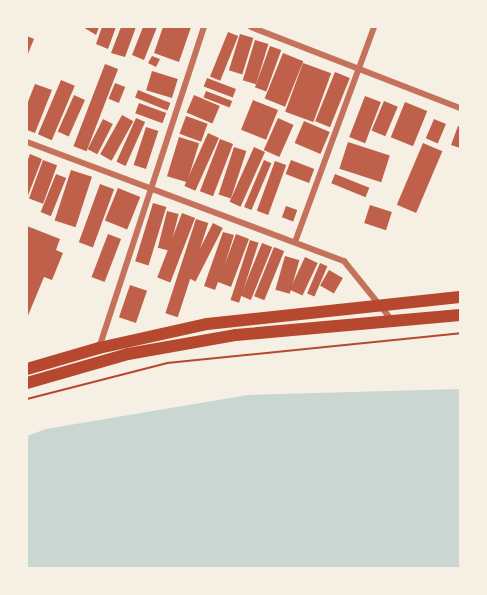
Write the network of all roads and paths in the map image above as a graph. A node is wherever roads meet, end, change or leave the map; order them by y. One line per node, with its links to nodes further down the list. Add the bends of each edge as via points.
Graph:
1 (204, 27): 7 (street)
2 (251, 27): 4 (street)
3 (374, 27): 4 (street)
4 (359, 67): 5 (street); 8 (street)
5 (460, 108)
6 (27, 142): 7 (street)
7 (150, 188): 8 (street); 14 (street)
8 (295, 242): 10 (street, via 344,261)
9 (460, 297): 10 (main road)
10 (379, 305): 12 (street); 14 (main road, via 255,317)
11 (460, 315): 12 (main road)
12 (391, 320): 15 (main road, via 236,335)
13 (460, 333): 18 (path, via 167,363)
14 (99, 348): 15 (street); 16 (main road)
15 (94, 363): 17 (main road)
16 (27, 369)
17 (27, 383)
18 (27, 399)

